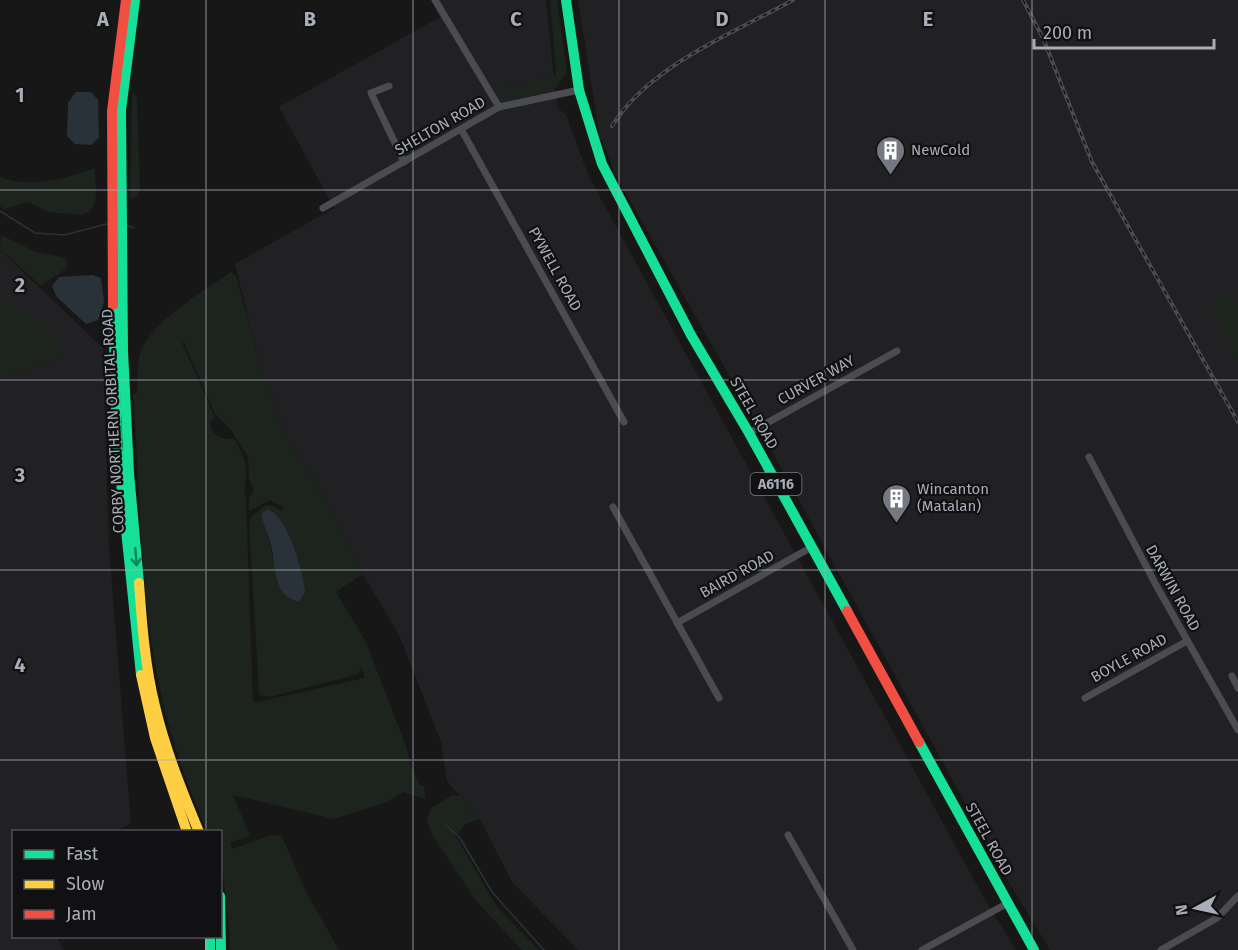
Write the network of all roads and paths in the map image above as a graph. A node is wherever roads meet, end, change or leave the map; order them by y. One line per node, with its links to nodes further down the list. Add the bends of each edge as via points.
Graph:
1 (126, 0): 10 (street, CORBY NORTHERN ORBITAL ROAD, via 112,111)
2 (135, 0): 10 (street, CORBY NORTHERN ORBITAL ROAD, via 121,110)
3 (435, 0): 7 (street)
4 (566, 0): 6 (street, STEEL ROAD / A6116)
5 (389, 86): 9 (street, via 371,93)
6 (579, 90): 7 (street, SHELTON ROAD); 15 (street, STEEL ROAD / A6116, via 602,164 691,335)
7 (499, 107): 8 (street, SHELTON ROAD)
8 (461, 129): 9 (street, SHELTON ROAD); 14 (street, PYWELL ROAD)
9 (404, 162): 11 (street, SHELTON ROAD)
10 (116, 205): 12 (street, CORBY NORTHERN ORBITAL ROAD)
11 (323, 208)
12 (116, 247): 26 (street, CORBY NORTHERN ORBITAL ROAD, via 117,443 137,660 155,738); 27 (street, CORBY NORTHERN ORBITAL ROAD, one-way to 27, via 129,473 145,653 165,743)
13 (897, 351): 15 (street, CURVER WAY)
14 (624, 422)
15 (749, 433): 18 (street, STEEL ROAD / A6116)
16 (1089, 457): 20 (street, DARWIN ROAD)
17 (613, 507): 19 (street)
18 (810, 548): 19 (street, BAIRD ROAD); 30 (street, STEEL ROAD / A6116)
19 (677, 623): 23 (street)
20 (1187, 641): 24 (street, BOYLE ROAD); 25 (street, DARWIN ROAD)
21 (1232, 676): 22 (street)
22 (1238, 688)
23 (719, 698)
24 (1085, 698)
25 (1238, 730)
26 (187, 830)
27 (199, 830)
28 (788, 835): 32 (street)
29 (1238, 896): 31 (street, via 1217,918)
30 (1008, 903): 33 (street); 34 (street, STEEL ROAD / A6116)
31 (1169, 948): 35 (street)
32 (853, 950)
33 (922, 950)
34 (1034, 950)
35 (1161, 950)

